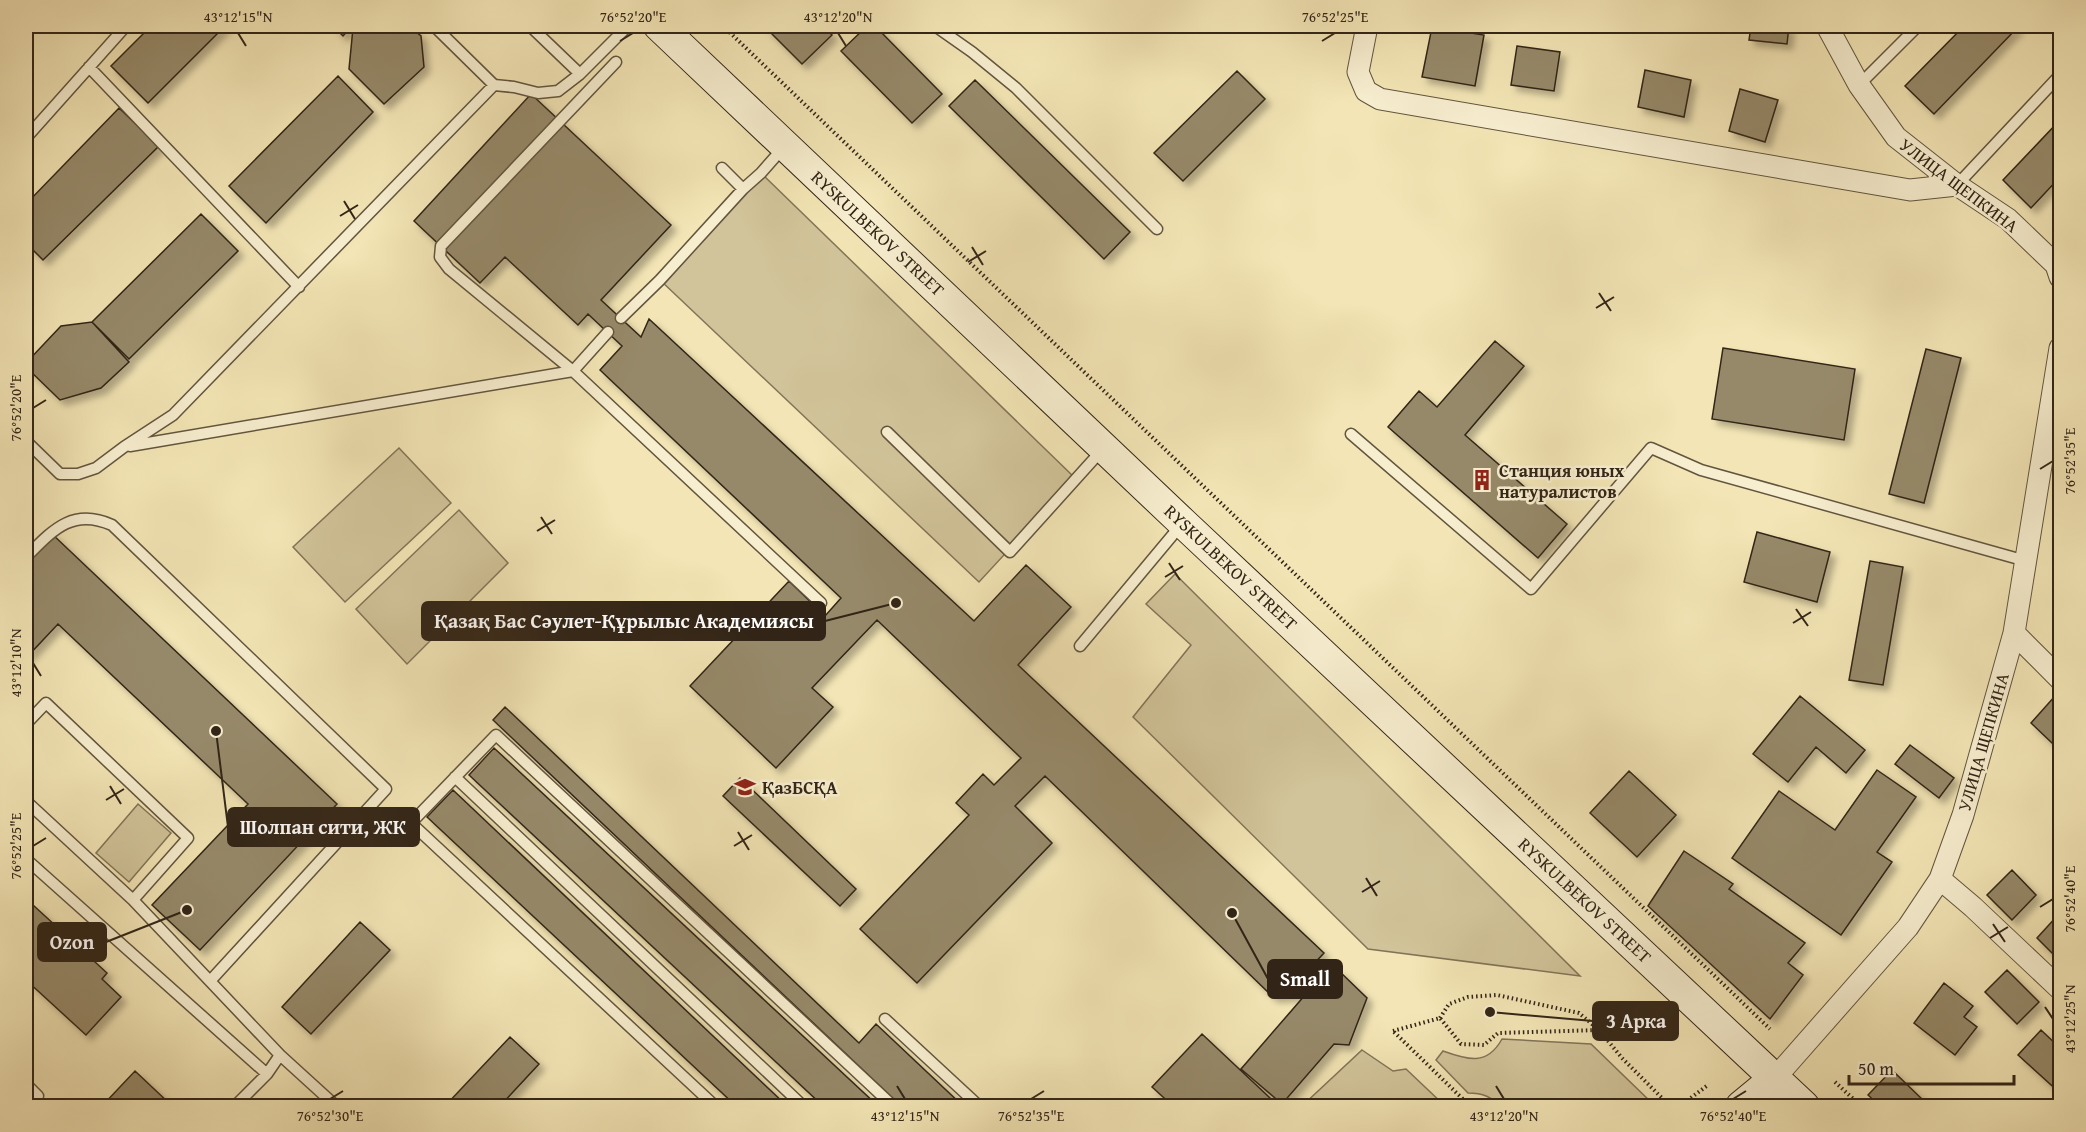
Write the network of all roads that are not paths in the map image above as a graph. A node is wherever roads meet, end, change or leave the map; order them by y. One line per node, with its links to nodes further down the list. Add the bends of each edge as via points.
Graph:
1 (126, 26): 11 (lane)
2 (434, 26): 14 (lane)
3 (531, 26): 12 (lane)
4 (628, 26): 12 (lane)
5 (659, 26): 17 (street, RYSKULBEKOV STREET)
6 (935, 26): 21 (lane, via 1016,88)
7 (1368, 26): 19 (street, via 1358,72 1366,91 1380,99 1910,190)
8 (1827, 26): 15 (street, УЛИЦА ЩЕПКИНА)
9 (1918, 26): 15 (lane)
10 (616, 62): 27 (lane, via 441,246 441,257 449,269)
11 (89, 67): 16 (lane); 23 (lane)
12 (580, 74): 14 (lane, via 558,91 538,93)
13 (2061, 75): 19 (lane)
14 (494, 85): 23 (lane)
15 (1859, 85): 19 (street, УЛИЦА ЩЕПКИНА, via 1896,136)
16 (26, 138)
17 (785, 145): 20 (lane); 32 (street, RYSKULBEKOV STREET)
18 (722, 168): 20 (lane)
19 (1957, 185): 22 (street, УЛИЦА ЩЕПКИНА, via 2008,219)
20 (744, 189): 24 (lane)
21 (1157, 229)
22 (2059, 268)
23 (300, 286): 31 (lane, via 173,416)
24 (621, 318)
25 (608, 333): 27 (lane)
26 (2061, 348): 35 (street, УЛИЦА ЩЕПКИНА)
27 (573, 371): 31 (lane); 36 (lane)
28 (887, 432): 32 (lane, via 1010,552)
29 (1351, 434): 35 (lane, via 1531,589 1651,448 1701,470)
30 (26, 441): 31 (lane, via 60,474 96,468)
31 (124, 447)
32 (1104, 448): 33 (street, RYSKULBEKOV STREET)
33 (1183, 522): 38 (lane); 51 (street, RYSKULBEKOV STREET)
34 (26, 557): 46 (lane, via 63,523 91,519 112,525 386,789)
35 (2026, 561): 37 (street, УЛИЦА ЩЕПКИНА)
36 (821, 603)
37 (2014, 633): 39 (street); 44 (street, УЛИЦА ЩЕПКИНА, via 1963,815)
38 (1080, 646)
39 (2061, 679)
40 (26, 724): 45 (lane, via 46,703 188,838)
41 (455, 777): 56 (lane, via 411,823); 57 (lane); 58 (lane, via 496,735)
42 (26, 801): 45 (lane)
43 (26, 859): 50 (lane)
44 (1940, 879): 47 (street); 51 (street, УЛИЦА ЩЕПКИНА, via 1908,927)
45 (133, 900): 46 (lane)
46 (211, 980): 49 (lane)
47 (2061, 988)
48 (885, 1019): 59 (lane)
49 (280, 1055): 50 (lane); 55 (lane)
50 (267, 1074): 54 (lane)
51 (1775, 1078): 60 (street); 61 (street, RYSKULBEKOV STREET)
52 (26, 1084): 53 (lane)
53 (38, 1096)
54 (235, 1107)
55 (336, 1107)
56 (715, 1107)
57 (803, 1107)
58 (893, 1107)
59 (979, 1107)
60 (1741, 1107)
61 (1804, 1107)

